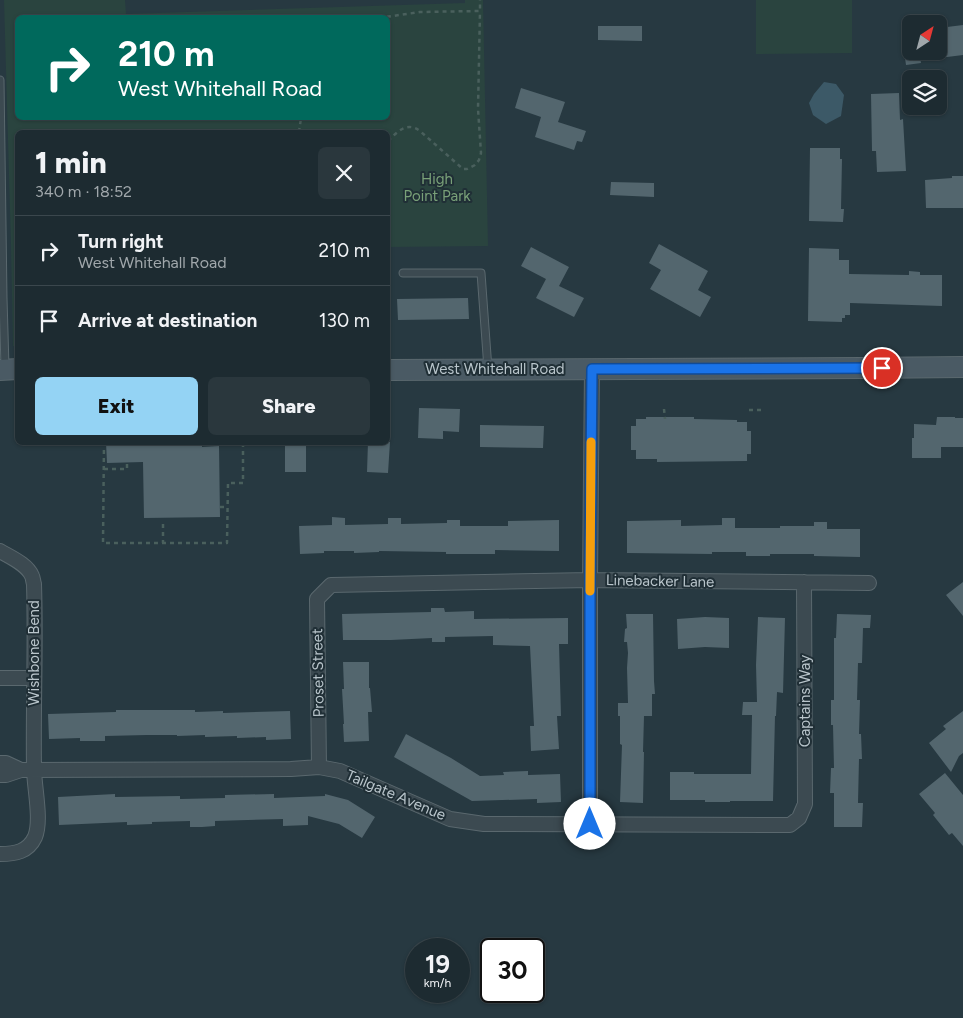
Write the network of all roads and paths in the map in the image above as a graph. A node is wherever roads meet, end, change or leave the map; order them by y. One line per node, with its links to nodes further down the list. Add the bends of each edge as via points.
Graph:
1 (480, 0): 2 (path)
2 (480, 11): 3 (path, via 420,12); 5 (path, via 479,160 470,168 463,169 413,127 402,129)
3 (390, 16)
4 (0, 80): 10 (lane)
5 (390, 139)
6 (403, 273): 8 (lane, via 481,273)
7 (963, 367): 9 (main road, West Whitehall Road)
8 (488, 369): 9 (main road, West Whitehall Road); 11 (main road, West Whitehall Road)
9 (592, 369): 25 (street)
10 (7, 370)
11 (390, 370)
12 (664, 410): 15 (path)
13 (749, 410): 14 (path)
14 (761, 410)
15 (665, 419)
16 (104, 445): 19 (path)
17 (243, 445): 20 (path, via 243,483 228,483)
18 (127, 463): 19 (path, via 127,469)
19 (104, 469): 23 (path, via 104,543)
20 (228, 506): 21 (path); 23 (path, via 228,543)
21 (220, 507)
22 (163, 524): 23 (path)
23 (163, 543)
24 (0, 551): 30 (street, Wishbone Bend, via 22,564 32,575)
25 (590, 580): 26 (street, Linebacker Lane); 28 (street, Linebacker Lane); 36 (street)
26 (804, 582): 27 (street, Linebacker Lane); 35 (street, Captains Way, via 805,804)
27 (869, 583)
28 (331, 585): 32 (street, Proset Street, via 317,599)
29 (0, 678): 30 (street)
30 (34, 678): 33 (street, Wishbone Bend)
31 (0, 763): 33 (street, Tailgate Avenue)
32 (318, 767): 33 (street, Tailgate Avenue); 36 (street, Tailgate Avenue, via 340,771 450,819 484,824)
33 (28, 770): 34 (street, Tailgate Avenue); 37 (street, Wishbone Bend, via 38,825 35,836 20,852)
34 (0, 775)
35 (799, 818): 36 (street, Tailgate Avenue, via 790,825)
36 (590, 824)
37 (0, 854)

